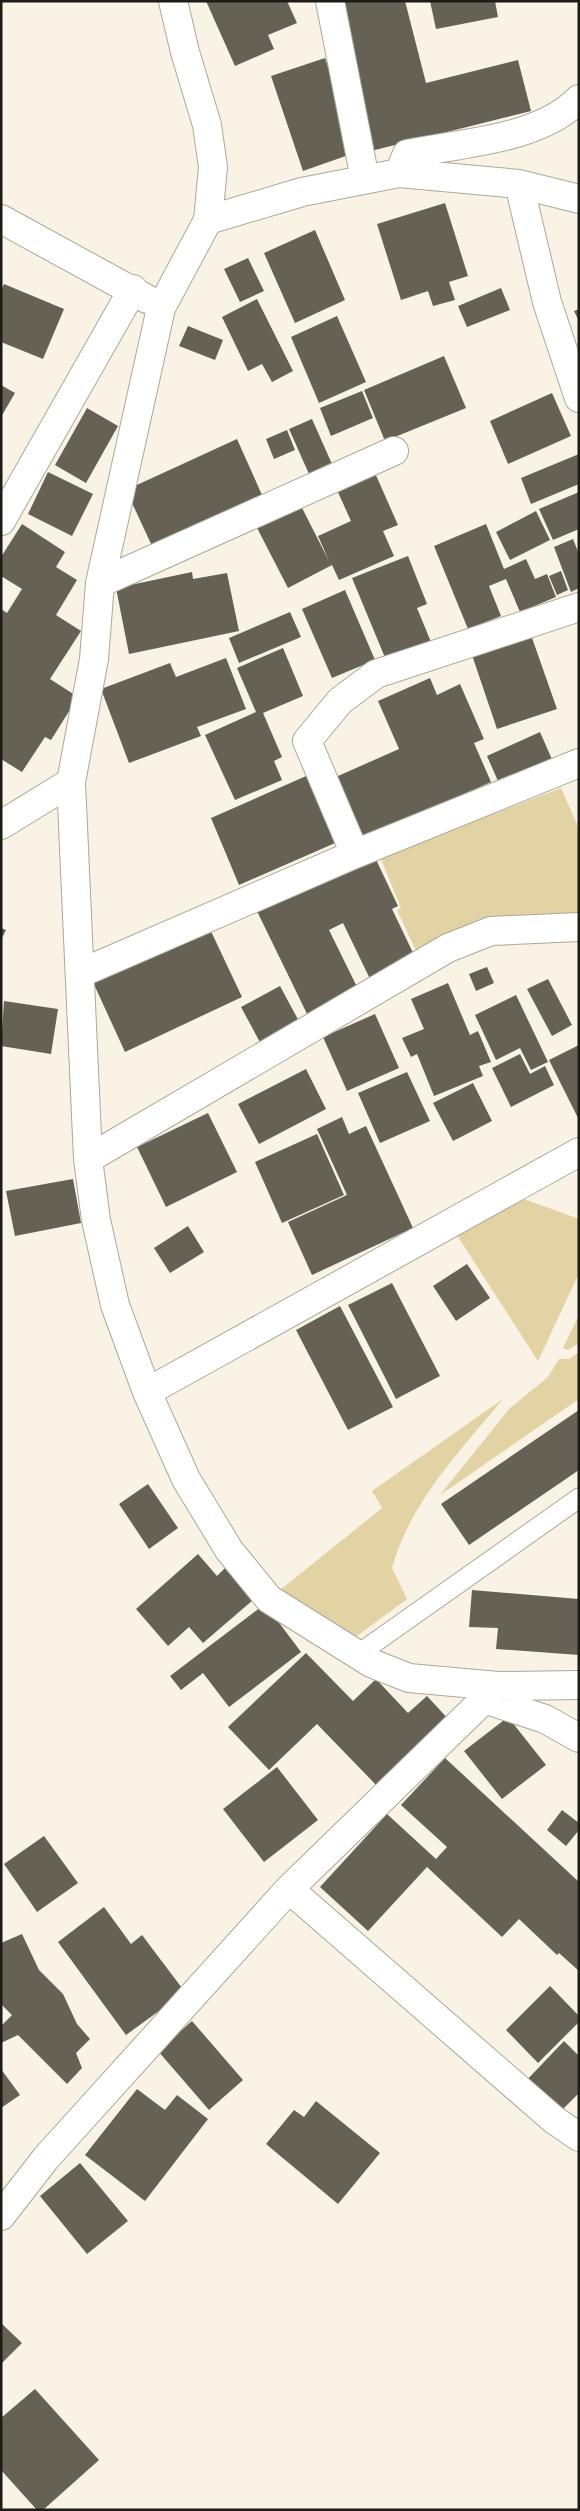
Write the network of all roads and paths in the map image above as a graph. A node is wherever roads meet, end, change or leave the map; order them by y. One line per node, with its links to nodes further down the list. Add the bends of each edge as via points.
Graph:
1 (173, 1): 9 (street, via 184,52 208,125 213,167)
2 (330, 1): 5 (street)
3 (579, 99): 4 (street, via 568,110 518,133 407,154)
4 (399, 173): 5 (street); 6 (street)
5 (365, 179): 9 (street, via 302,192)
6 (519, 184): 7 (street); 12 (street, via 547,302)
7 (579, 199)
8 (1, 219): 10 (street)
9 (208, 220): 11 (street)
10 (133, 289): 11 (street); 14 (street)
11 (161, 308): 15 (street)
12 (579, 398)
13 (394, 451): 15 (street)
14 (1, 521)
15 (100, 584): 18 (street, via 94,659)
16 (579, 607): 20 (street, via 376,674 340,701 307,742)
17 (579, 763): 20 (street)
18 (71, 782): 19 (street); 22 (street)
19 (1, 825)
20 (355, 854): 22 (street)
21 (579, 927): 24 (street, via 491,931 448,948)
22 (81, 973): 24 (street)
23 (579, 1152): 25 (street)
24 (88, 1159): 25 (street, via 96,1220 115,1305)
25 (147, 1392): 27 (street, via 186,1479 229,1550 269,1599)
26 (579, 1498): 27 (lane)
27 (357, 1655): 29 (street, via 409,1678)
28 (579, 1685): 29 (street)
29 (491, 1693): 30 (street); 31 (street)
30 (579, 1738)
31 (289, 1889): 32 (street, via 553,2119); 33 (street, via 46,2158)
32 (579, 2137)
33 (1, 2216)

